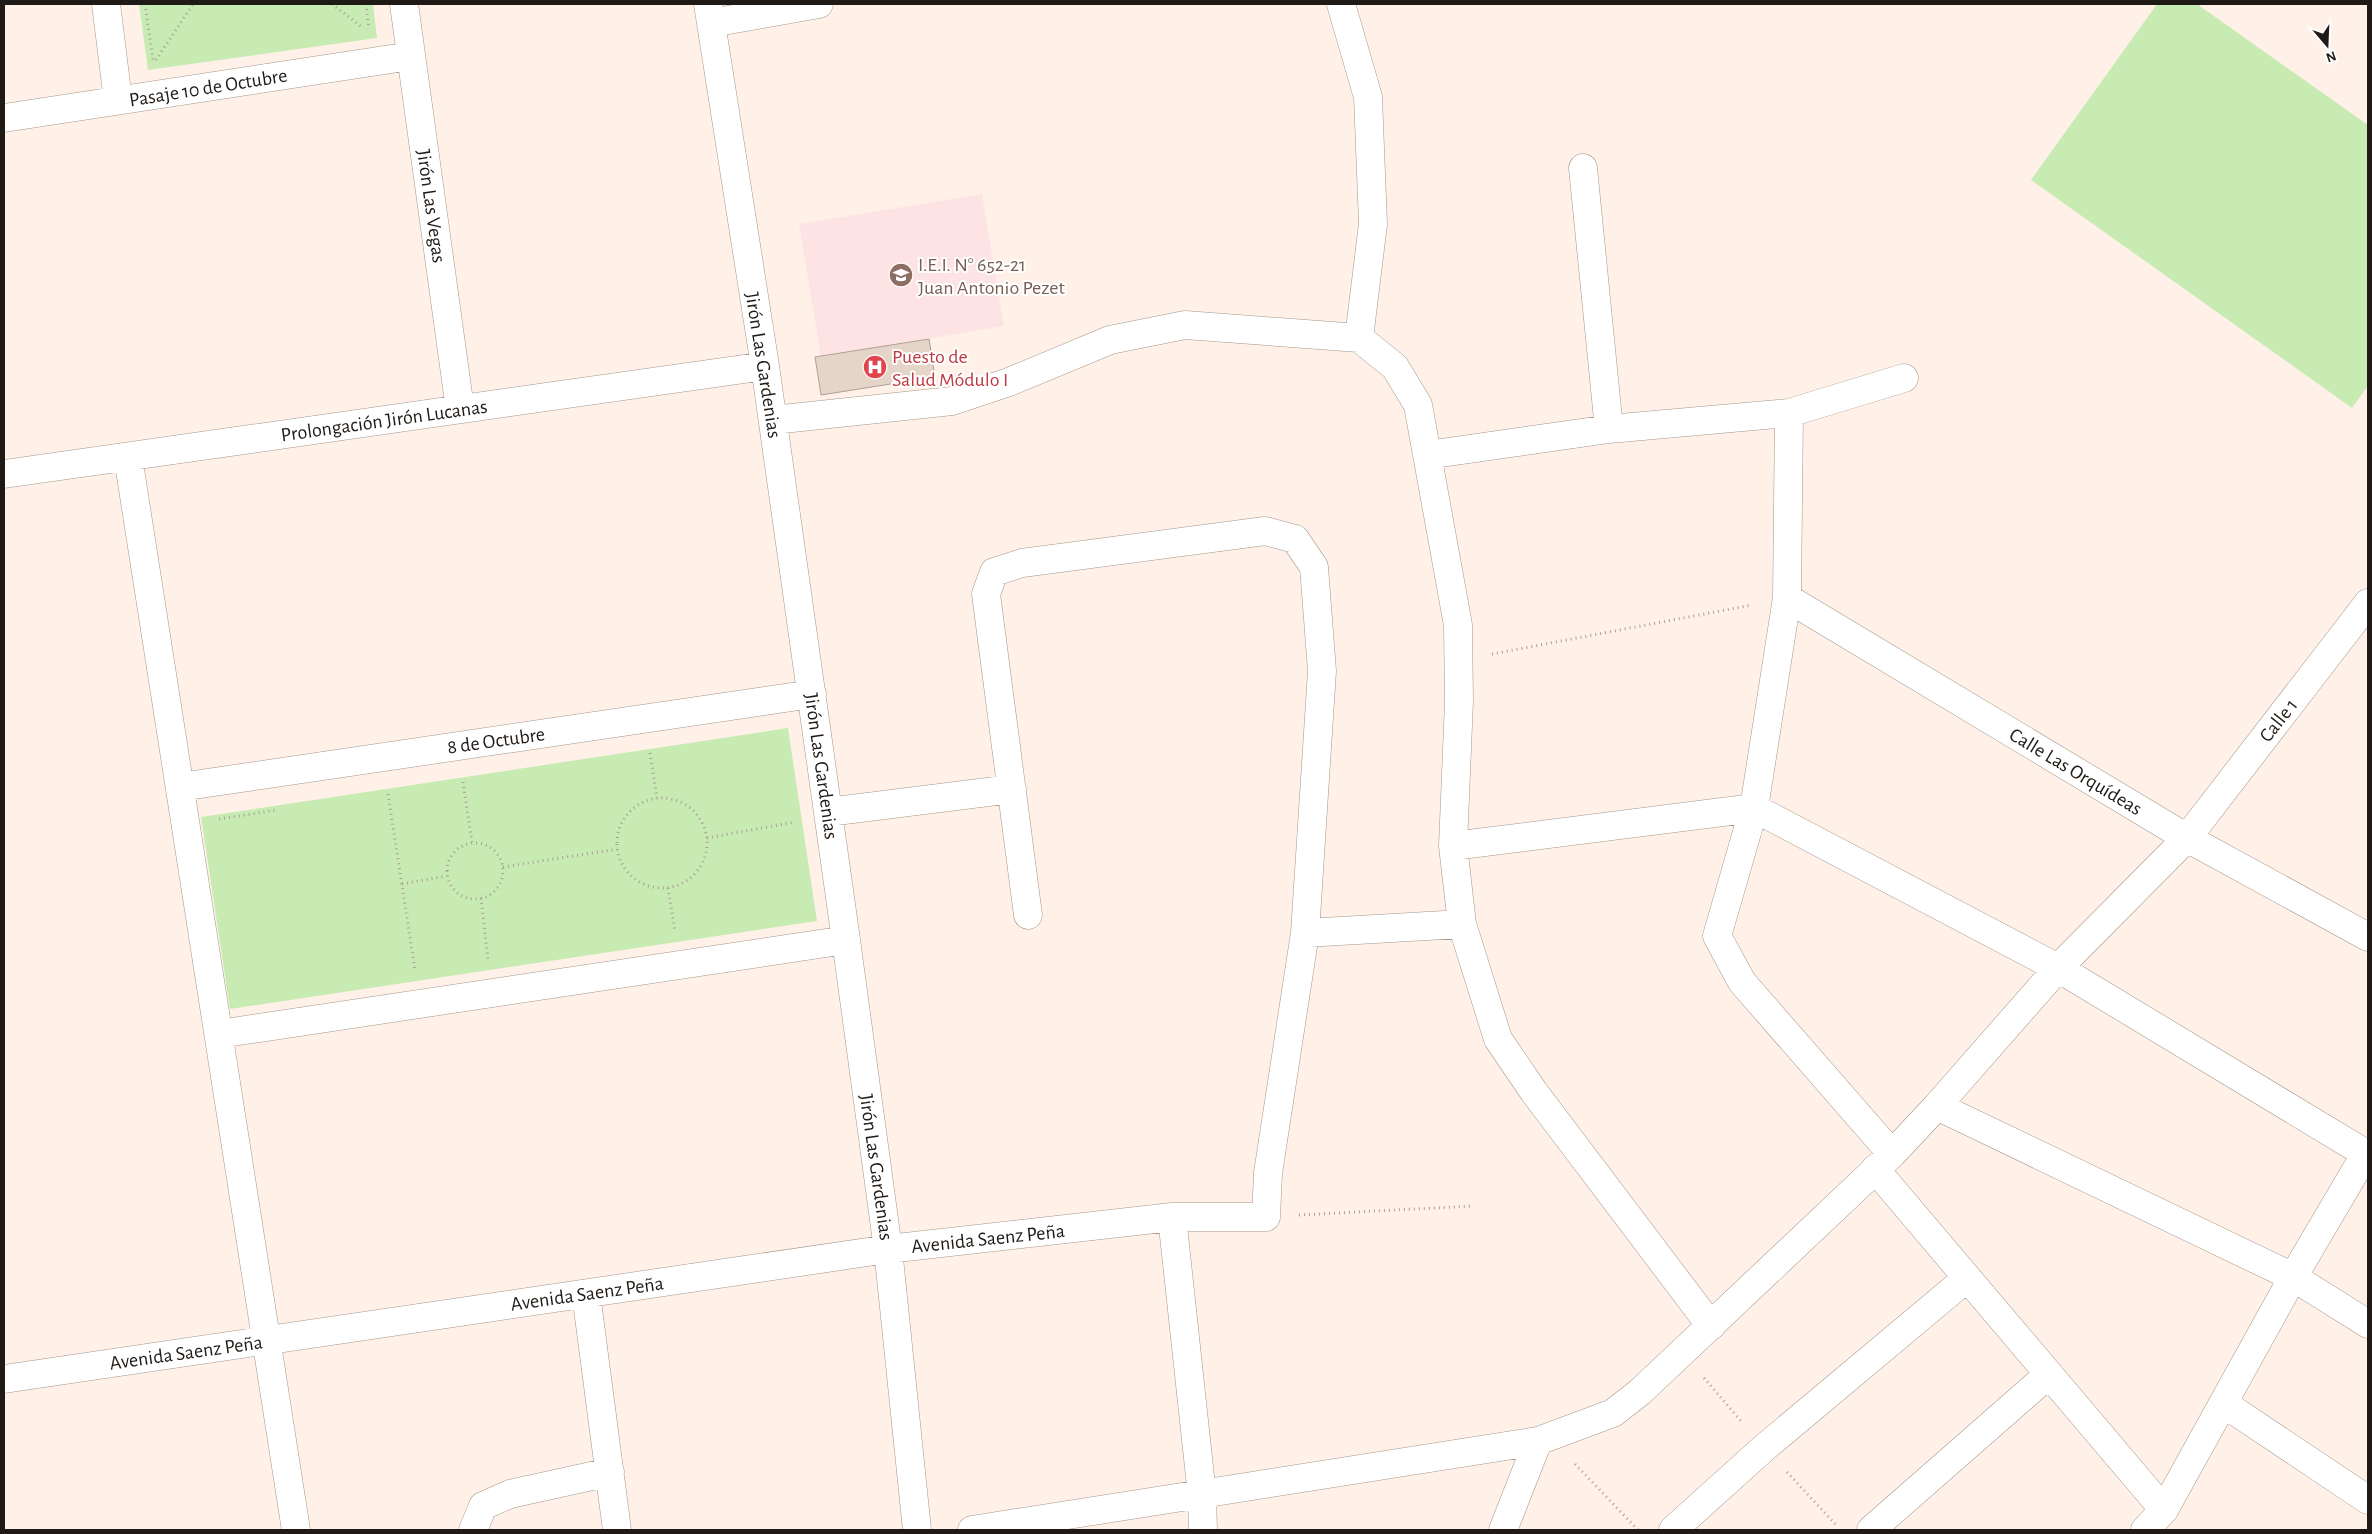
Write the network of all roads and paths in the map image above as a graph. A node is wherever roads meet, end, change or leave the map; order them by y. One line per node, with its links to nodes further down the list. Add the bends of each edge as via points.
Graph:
1 (106, 4): 10 (street)
2 (193, 4): 10 (path, via 153,64)
3 (366, 4): 8 (path)
4 (404, 4): 9 (street, Jirón Las Vegas)
5 (819, 4): 7 (street)
6 (1341, 4): 13 (street, via 1368,98 1373,224)
7 (710, 13): 14 (street, Jirón Las Gardenias)
8 (370, 32)
9 (411, 56): 10 (street, Pasaje 10 de Octubre); 16 (street, Jirón Las Vegas)
10 (118, 100): 11 (street, Pasaje 10 de Octubre)
11 (4, 118)
12 (1583, 168): 19 (street)
13 (1359, 338): 18 (street, via 1185,324 1110,340 1009,382 952,401); 20 (street, via 1395,367 1418,405)
14 (765, 366): 16 (street, Prolongación Jirón Lucanas); 18 (street, Jirón Las Gardenias)
15 (1904, 378): 17 (street)
16 (460, 409): 21 (street, Prolongación Jirón Lucanas)
17 (1789, 414): 19 (street); 23 (street)
18 (773, 420): 26 (street, Jirón Las Gardenias)
19 (1609, 428): 20 (street)
20 (1427, 455): 25 (street, via 1458,625)
21 (128, 457): 22 (street, Prolongación Jirón Lucanas); 33 (street)
22 (4, 474)
23 (1787, 598): 25 (path); 39 (street); 47 (street, Calle Las Orquídeas)
24 (2368, 603): 47 (street, Calle 1)
25 (1459, 660): 49 (street)
26 (812, 694): 33 (street, 8 de Octubre); 42 (street, Jirón Las Gardenias)
27 (659, 752): 28 (path)
28 (650, 753): 29 (path); 38 (path)
29 (640, 755)
30 (473, 780): 31 (path)
31 (463, 782): 32 (path); 48 (path)
32 (454, 783)
33 (180, 786): 65 (street)
34 (1012, 789): 42 (street); 56 (street); 58 (street, via 986,594 994,572 1022,563 1265,531 1295,539 1314,567 1322,671)
35 (398, 792): 36 (path)
36 (388, 794): 37 (path); 53 (path)
37 (379, 795)
38 (657, 798): 46 (path, via 687,805 698,815); 50 (path, via 643,802 631,811 620,829)
39 (1754, 808): 49 (street); 63 (street); 68 (street, via 1717,936 1742,982)
40 (284, 809): 43 (path)
41 (794, 812): 44 (path)
42 (828, 812): 61 (street, Jirón Las Gardenias)
43 (218, 819)
44 (796, 822): 45 (path); 46 (path)
45 (797, 831)
46 (707, 838): 54 (path, via 704,860 696,873 683,883)
47 (2187, 838): 60 (street, Calle Las Orquídeas); 63 (street, Calle 1)
48 (472, 842): 51 (path, via 490,846); 52 (path, via 462,845 449,858)
49 (1453, 846): 57 (street)
50 (617, 849): 51 (path); 54 (path, via 629,875 654,888)
51 (503, 866): 55 (path, via 502,880 497,889)
52 (446, 876): 53 (path); 55 (path, via 455,892 472,900)
53 (402, 884): 64 (path)
54 (668, 888): 59 (path)
55 (481, 898): 62 (path)
56 (1028, 916)
57 (1462, 924): 58 (street); 77 (street, via 1498,1040)
58 (1305, 933): 70 (street, via 1268,1173)
59 (676, 936)
60 (2368, 937)
61 (846, 940): 65 (street); 72 (street, Jirón Las Gardenias)
62 (489, 965)
63 (2058, 968): 66 (street, Calle 1); 67 (street)
64 (416, 976)
65 (219, 1034): 78 (street)
66 (1937, 1106): 68 (street, Calle 1); 73 (street)
67 (2367, 1154): 73 (street)
68 (1883, 1162): 74 (street); 77 (street, Calle 1)
69 (1472, 1206): 70 (path)
70 (1266, 1216): 71 (street, Avenida Saenz Peña)
71 (1172, 1217): 72 (street, Avenida Saenz Peña); 84 (street)
72 (888, 1250): 75 (street, Avenida Saenz Peña); 90 (street, Jirón Las Gardenias)
73 (2292, 1277): 76 (street); 81 (street)
74 (1967, 1278): 79 (street); 95 (street, via 1764,1448)
75 (586, 1294): 78 (street, Avenida Saenz Peña); 83 (street)
76 (2368, 1324)
77 (1711, 1326): 82 (street, Calle 1, via 1613,1413)
78 (266, 1341): 80 (street, Avenida Saenz Peña); 87 (street)
79 (2049, 1374): 86 (street); 96 (street)
80 (4, 1379)
81 (2223, 1403): 85 (street); 86 (street)
82 (1544, 1439): 84 (street, Calle 1); 93 (street); 94 (path)
83 (610, 1472): 88 (street, via 510,1494 483,1506); 89 (street)
84 (1202, 1495): 91 (street, Calle 1); 92 (street)
85 (2368, 1500)
86 (2164, 1510): 97 (street)
87 (296, 1530)
88 (473, 1530)
89 (617, 1530)
90 (918, 1530)
91 (972, 1530)
92 (1203, 1530)
93 (1503, 1530)
94 (1638, 1530)
95 (1673, 1530)
96 (1871, 1530)
97 (2145, 1530)

